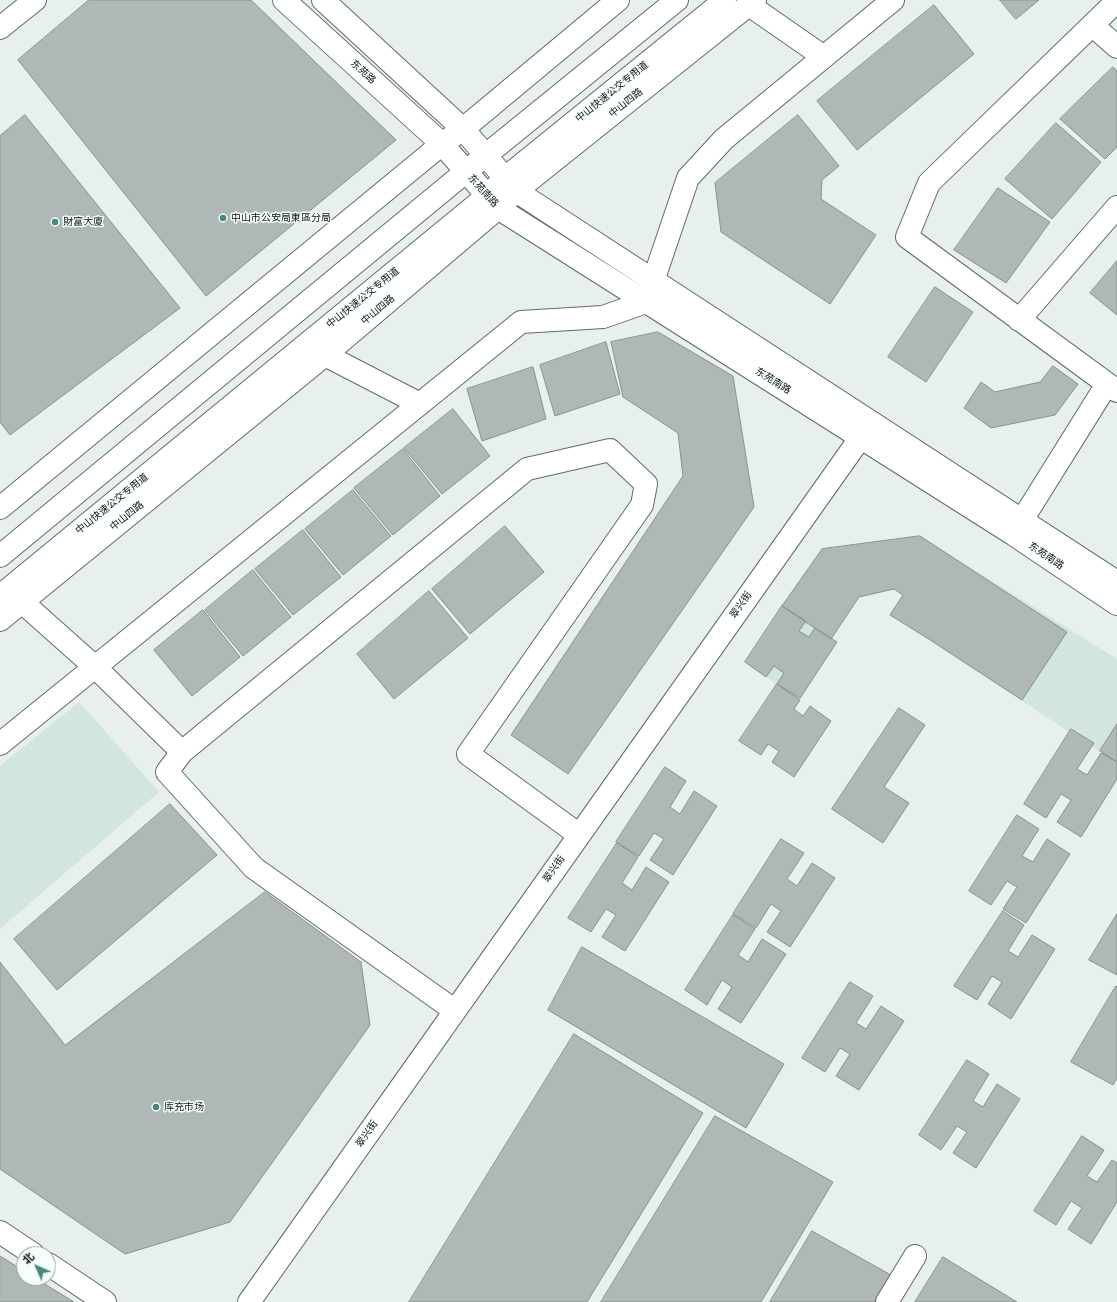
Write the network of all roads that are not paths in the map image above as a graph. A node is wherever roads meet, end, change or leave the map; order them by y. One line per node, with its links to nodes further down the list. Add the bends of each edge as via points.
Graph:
1 (35, 0): 11 (street)
2 (284, 0): 15 (street, 东苑路)
3 (324, 0): 14 (street)
4 (618, 0): 14 (street)
5 (677, 0): 16 (street)
6 (725, 0): 18 (street, 中山快速公交专用道)
7 (893, 0): 13 (street)
8 (1117, 0): 10 (street)
9 (752, 2): 13 (street); 18 (street, 中山四路)
10 (1092, 25): 12 (street); 23 (street, via 929,183 907,237)
11 (0, 28)
12 (1117, 47)
13 (824, 57): 21 (street, via 724,139 688,178)
14 (463, 129): 15 (street); 16 (street, 东苑南路)
15 (442, 144): 17 (street, 东苑南路); 28 (street)
16 (486, 155): 17 (street); 18 (street, 东苑南路)
17 (466, 172): 19 (street, 东苑南路); 30 (street)
18 (511, 185): 19 (street, 中山四路); 21 (street, 东苑南路)
19 (492, 202): 22 (street, 东苑南路); 24 (street, 中山四路); 32 (street, 中山快速公交专用道)
20 (1117, 207): 23 (street)
21 (653, 280): 22 (street); 29 (street, 东苑南路)
22 (646, 302): 26 (street, via 603,316 521,322); 27 (street, 东苑南路)
23 (1019, 320): 25 (street)
24 (325, 355): 26 (street); 33 (street, 中山四路)
25 (1112, 388): 29 (street)
26 (420, 404): 36 (street)
27 (861, 437): 29 (street, 东苑南路); 39 (street, 翠兴街)
28 (0, 508)
29 (1017, 527): 31 (street, 东苑南路); 34 (street, 东苑南路)
30 (0, 556)
31 (1117, 582)
32 (0, 596)
33 (22, 602): 35 (street, 中山四路); 36 (street)
34 (1117, 604)
35 (0, 620)
36 (95, 667): 37 (street); 38 (street)
37 (0, 744)
38 (182, 752): 39 (street, via 527,469 610,450 646,484 642,505 468,754); 40 (street, via 167,772 254,868)
39 (578, 834): 40 (street, 翠兴街)
40 (454, 1010): 46 (street, 翠兴街)
41 (0, 1232): 42 (street)
42 (21, 1246)
43 (915, 1256): 47 (street)
44 (56, 1269): 45 (street)
45 (105, 1302)
46 (248, 1302)
47 (887, 1302)

